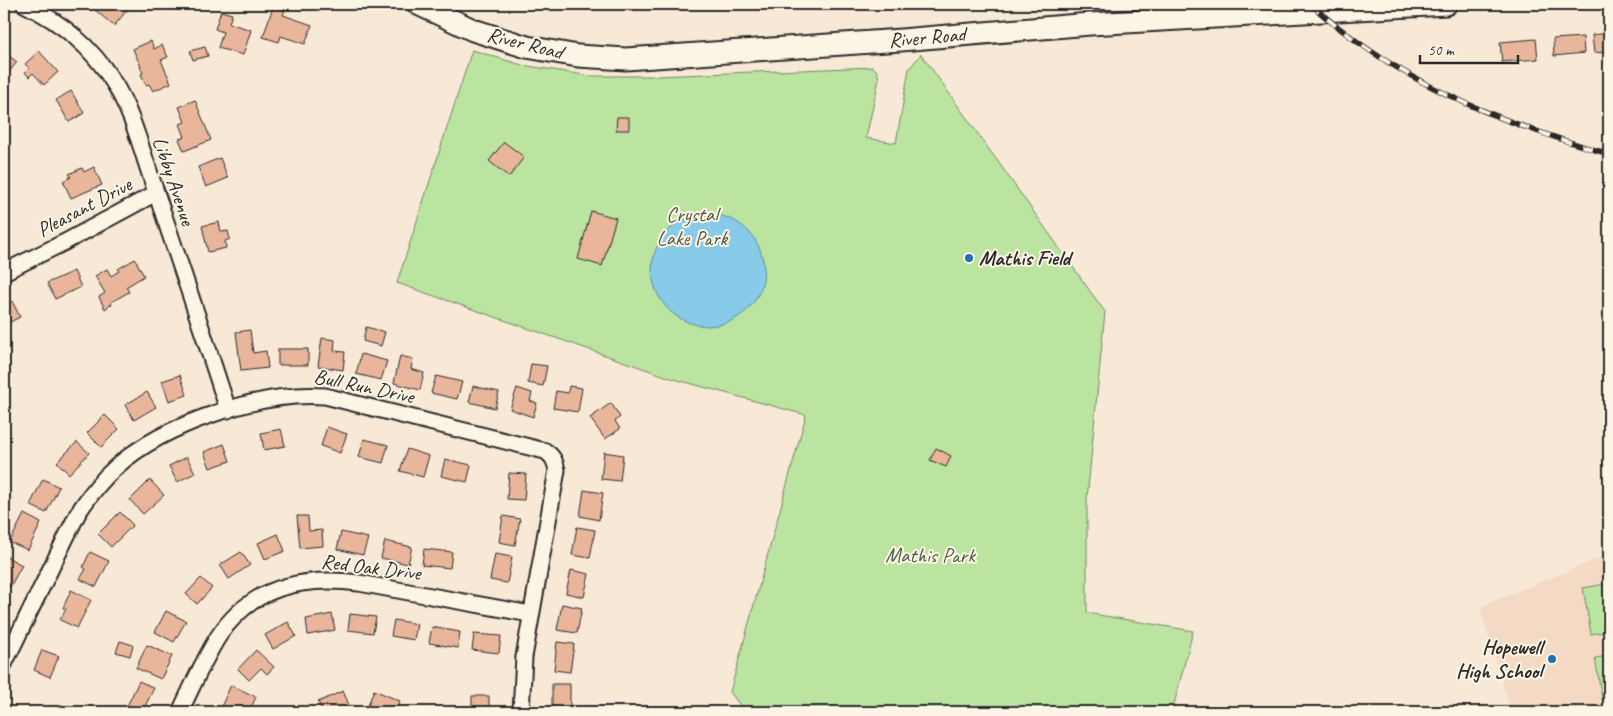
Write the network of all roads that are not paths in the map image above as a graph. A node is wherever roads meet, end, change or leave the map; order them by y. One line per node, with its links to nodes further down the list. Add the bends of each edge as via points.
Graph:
1 (24, 4): 5 (street, Libby Avenue, via 79,40 112,78 128,111)
2 (418, 4): 4 (street, River Road, via 473,30 528,47 578,56 626,59)
3 (1446, 4): 4 (street, River Road)
4 (1336, 7)
5 (156, 193): 6 (street, Pleasant Drive); 7 (street, Libby Avenue)
6 (4, 272)
7 (228, 410): 8 (street, Bull Run Drive, via 282,396 325,396 545,450 556,462 557,470); 9 (street, Bull Run Drive, via 160,438 137,451 104,478 78,513)
8 (530, 614): 10 (street, Red Oak Drive, via 335,580 290,584 256,600 230,622 218,637); 11 (street, Bull Run Drive)
9 (4, 664)
10 (180, 712)
11 (521, 712)

